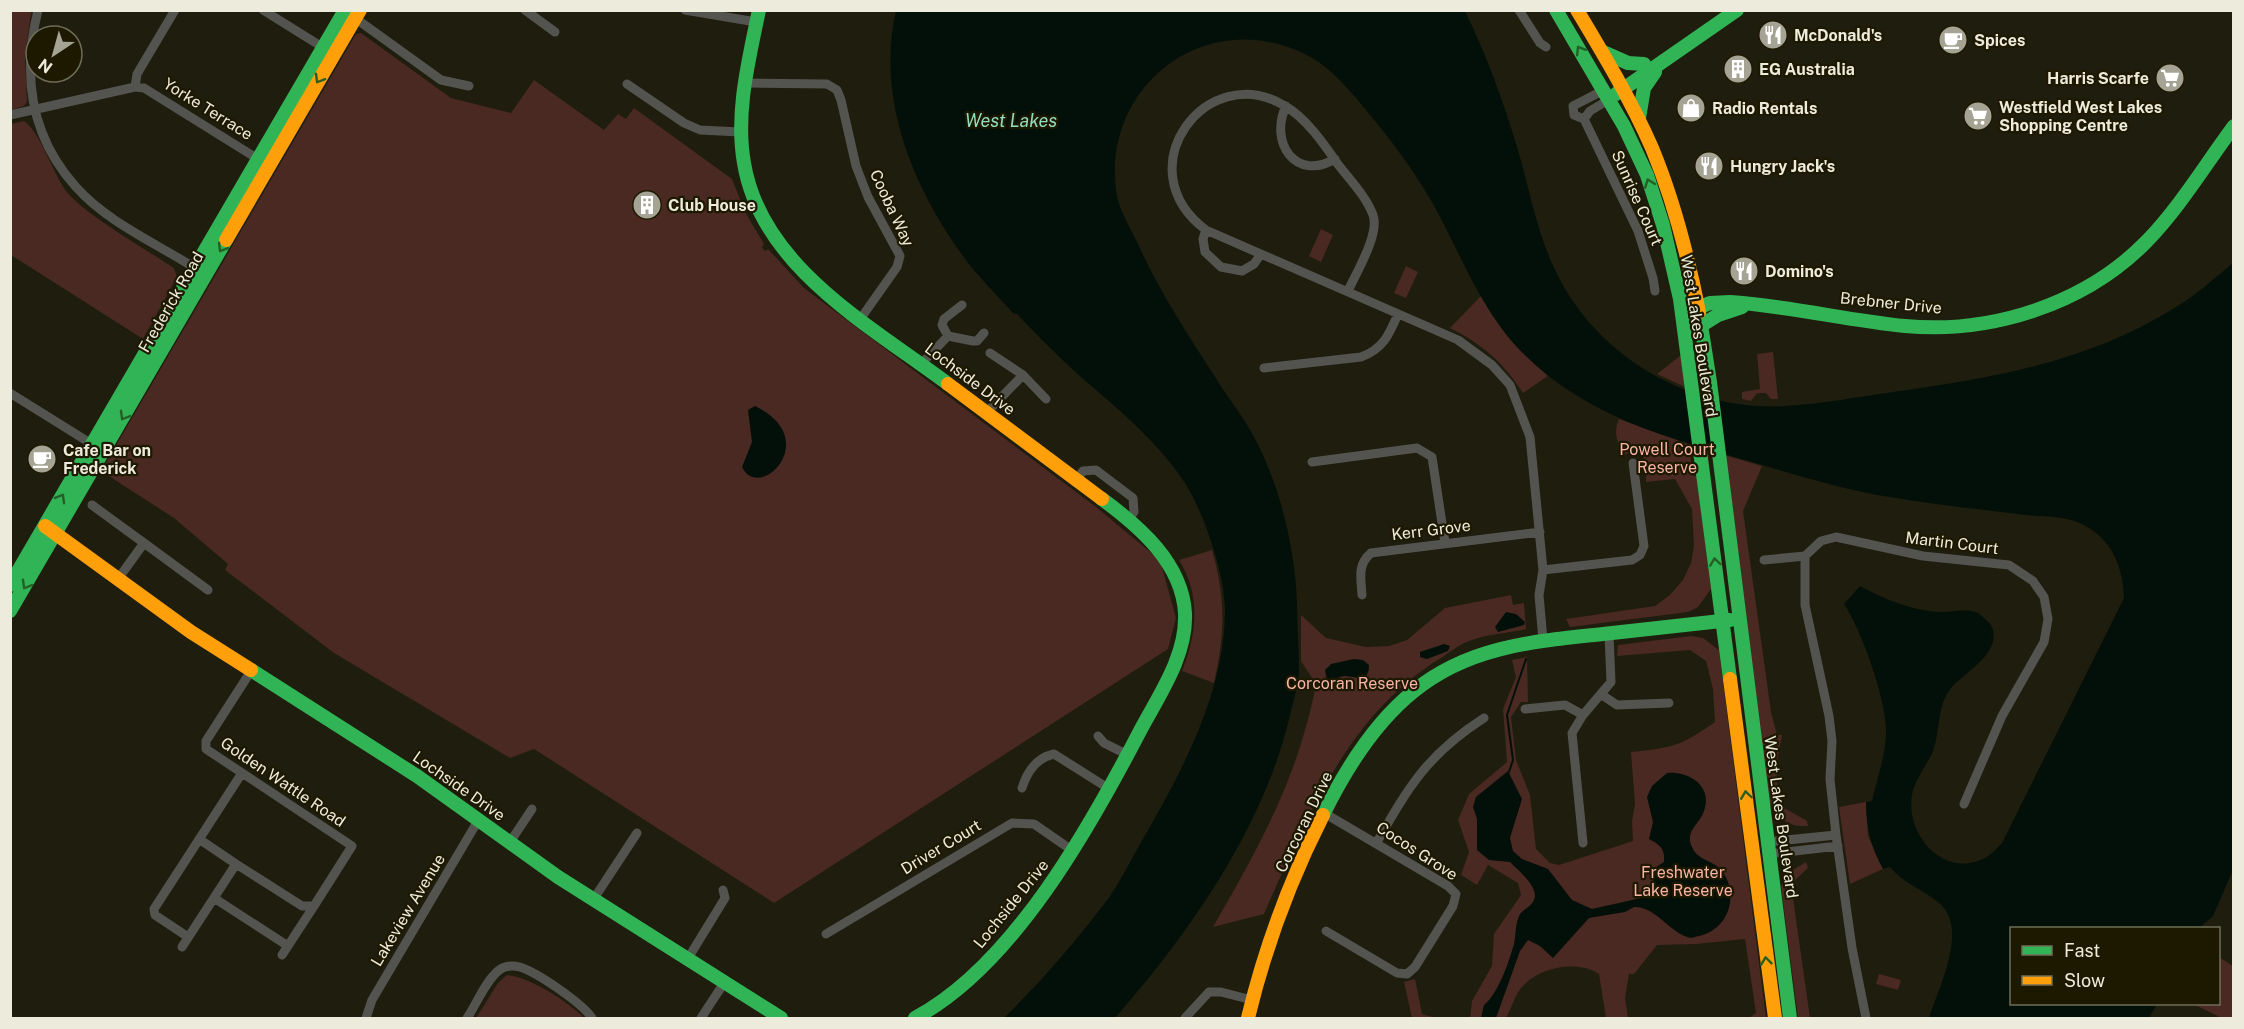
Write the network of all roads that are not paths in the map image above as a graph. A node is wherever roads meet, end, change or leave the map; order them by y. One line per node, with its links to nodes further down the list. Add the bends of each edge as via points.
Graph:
1 (38, 10): 26 (street, via 29,48)
2 (175, 10): 23 (street, via 137,75)
3 (263, 10): 15 (street)
4 (525, 10): 13 (street)
5 (685, 10): 12 (street)
6 (1519, 10): 14 (street)
7 (1556, 10): 24 (street, West Lakes Boulevard, one-way to 7)
8 (1577, 10): 16 (street, West Lakes Boulevard)
9 (1722, 10): 17 (street)
10 (1737, 10): 18 (street)
11 (353, 13): 15 (street, Frederick Road); 22 (street, via 441,80)
12 (758, 16): 19 (street, Lochside Drive)
13 (555, 32)
14 (1546, 47)
15 (328, 51): 31 (street, Frederick Road); 35 (street, Frederick Road, one-way to 35)
16 (1601, 51): 17 (street, via 1623,62); 21 (street, West Lakes Boulevard)
17 (1644, 64): 21 (street)
18 (1659, 65): 21 (street); 28 (street, via 1644,88)
19 (744, 83): 30 (street, Lochside Drive); 44 (street, Cooba Way, via 827,84 837,90 842,100 856,166 900,256 897,267)
20 (627, 84): 30 (street, via 700,130)
21 (1621, 85): 24 (street); 28 (street, West Lakes Boulevard)
22 (469, 86)
23 (135, 87): 26 (street, Yorke Terrace); 31 (street, Yorke Terrace, via 144,88)
24 (1607, 94): 38 (street, Sunrise Court, via 1586,110 1638,231); 50 (street, West Lakes Boulevard, one-way to 24, via 1680,298 1655,200)
25 (1286, 106): 32 (street); 32 (street, via 1278,131 1288,153 1299,163 1316,167); 33 (street, via 1267,98 1231,96 1203,110 1181,134 1171,167 1172,185 1188,215)
26 (35, 109): 27 (street, Yorke Terrace); 35 (street, via 55,157 76,187 123,224)
27 (10, 115)
28 (1639, 120): 36 (street, West Lakes Boulevard, via 1665,182)
29 (2234, 126): 40 (street, Brebner Drive, via 2146,243 2104,278 2046,306 1971,324 1925,327)
30 (740, 132): 44 (street, Lochside Drive, via 752,198 776,242 806,275)
31 (258, 159): 35 (street, Frederick Road)
32 (1335, 159): 37 (street, via 1374,216 1374,235)
33 (1206, 230): 34 (street); 34 (street, via 1203,247 1210,260 1221,267 1242,271)
34 (1262, 254): 37 (street)
35 (200, 272): 56 (street, Frederick Road)
36 (1694, 281): 39 (street, via 1710,295); 42 (street, West Lakes Boulevard)
37 (1348, 291): 43 (street)
38 (1655, 291)
39 (1732, 301): 40 (street, Brebner Drive); 42 (street, Brebner Drive)
40 (1753, 304): 45 (street, Brebner Drive, via 1723,313)
41 (962, 305): 47 (street, via 944,319 942,325)
42 (1699, 306): 45 (street, West Lakes Boulevard); 50 (street, via 1692,311 1694,347)
43 (1398, 314): 51 (street, via 1387,339 1372,353); 63 (street, via 1467,345 1510,386 1530,437)
44 (861, 318): 49 (street, Lochside Drive)
45 (1702, 325): 75 (street, West Lakes Boulevard)
46 (984, 333): 47 (street, via 977,341)
47 (948, 336): 49 (street)
48 (990, 353): 52 (street)
49 (922, 363): 55 (street, Lochside Drive)
50 (1688, 364): 74 (street, West Lakes Boulevard, one-way to 50)
51 (1264, 368)
52 (1023, 375): 54 (street); 55 (street)
53 (10, 393): 56 (street)
54 (1046, 399)
55 (987, 412): 59 (street, Lochside Drive)
56 (98, 448): 62 (street, Frederick Road)
57 (1312, 462): 65 (street, via 1417,448 1426,451 1432,457)
58 (1633, 463): 68 (street, via 1644,546 1640,555 1632,560)
59 (1077, 479): 61 (street, Lochside Drive); 61 (street, via 1083,471 1096,470 1133,498 1134,513)
60 (92, 506): 64 (street)
61 (1129, 519): 87 (street, Lochside Drive, via 1164,557 1185,612 1184,638)
62 (50, 530): 69 (street, Lochside Drive); 70 (street, Frederick Road); 73 (street, Frederick Road, one-way to 73)
63 (1540, 531): 65 (street, Kerr Grove); 68 (street)
64 (144, 543): 69 (street); 71 (street)
65 (1445, 543): 72 (street, Kerr Grove, via 1371,553 1360,570)
66 (1806, 556): 67 (street); 91 (street, Martin Court, via 1821,541 1836,537 1923,556 2009,565 2033,581 2044,597 2048,619 2044,642 2002,716); 96 (street, via 1809,628 1830,716 1830,779)
67 (1764, 560)
68 (1543, 570): 77 (street, via 1539,595)
69 (118, 579): 78 (street, Lochside Drive)
70 (10, 585)
71 (208, 590)
72 (1362, 595)
73 (10, 611)
74 (1723, 620): 75 (street); 76 (street, Corcoran Drive); 86 (street, West Lakes Boulevard)
75 (1738, 620): 80 (street, West Lakes Boulevard)
76 (1609, 635): 77 (street, Corcoran Drive); 79 (street, via 1611,682)
77 (1543, 640): 93 (street, Corcoran Drive, via 1496,648 1472,657 1412,692 1374,731)
78 (251, 671): 88 (street, Golden Wattle Road, via 206,741 206,749); 94 (street, Lochside Drive)
79 (1602, 695): 81 (street, via 1617,705); 83 (street)
80 (1748, 695): 86 (street, via 1744,709 1747,747); 102 (street, West Lakes Boulevard)
81 (1669, 703)
82 (1525, 709): 83 (street, via 1565,705)
83 (1582, 715): 100 (street, via 1572,733)
84 (1484, 718): 99 (street, via 1459,734 1420,772)
85 (1098, 736): 87 (street)
86 (1739, 748): 104 (street, West Lakes Boulevard, one-way to 86)
87 (1128, 755): 90 (street, Lochside Drive)
88 (242, 773): 97 (street); 109 (street, Golden Wattle Road, via 352,846)
89 (1022, 788): 90 (street, via 1030,770 1045,756 1054,754)
90 (1111, 790): 103 (street, Lochside Drive)
91 (1964, 804)
92 (532, 809): 98 (street)
93 (1324, 813): 99 (street, Cocos Grove); 118 (street, Corcoran Drive, via 1281,909)
94 (479, 819): 98 (street, Lochside Drive); 119 (street, Lakeview Avenue, via 372,1000)
95 (637, 833): 108 (street)
96 (1836, 835): 101 (street); 102 (street)
97 (199, 839): 105 (street); 112 (street, via 154,909 155,915)
98 (510, 842): 108 (street, Lochside Drive)
99 (1377, 842): 110 (street, Cocos Grove, via 1448,886 1456,894 1453,906 1415,968 1407,974 1397,973)
100 (1583, 843)
101 (1838, 846): 102 (street); 129 (street)
102 (1768, 848): 104 (street); 128 (street, West Lakes Boulevard)
103 (1073, 851): 111 (street, Driver Court, via 1034,824 1012,823); 124 (street, Lochside Drive, via 1004,942 956,992)
104 (1754, 853): 127 (street, West Lakes Boulevard, one-way to 104)
105 (236, 864): 107 (street); 109 (street, via 302,906)
106 (723, 890): 116 (street, via 725,898)
107 (213, 898): 112 (street); 113 (street)
108 (593, 900): 116 (street, Lochside Drive)
109 (314, 906): 113 (street)
110 (1326, 931)
111 (826, 934)
112 (188, 938): 114 (street)
113 (288, 946): 115 (street)
114 (182, 947)
115 (282, 956)
116 (687, 960): 117 (street, Lochside Drive)
117 (724, 983): 122 (street); 123 (street, Lochside Drive)
118 (1252, 1000): 125 (street, via 1209,992); 126 (street, Corcoran Drive)
119 (366, 1018)
120 (467, 1018): 121 (street, via 497,972 514,966 554,988)
121 (592, 1018)
122 (701, 1018)
123 (781, 1018)
124 (915, 1018)
125 (1185, 1018)
126 (1248, 1018)
127 (1775, 1018)
128 (1790, 1018)
129 (1866, 1018)

